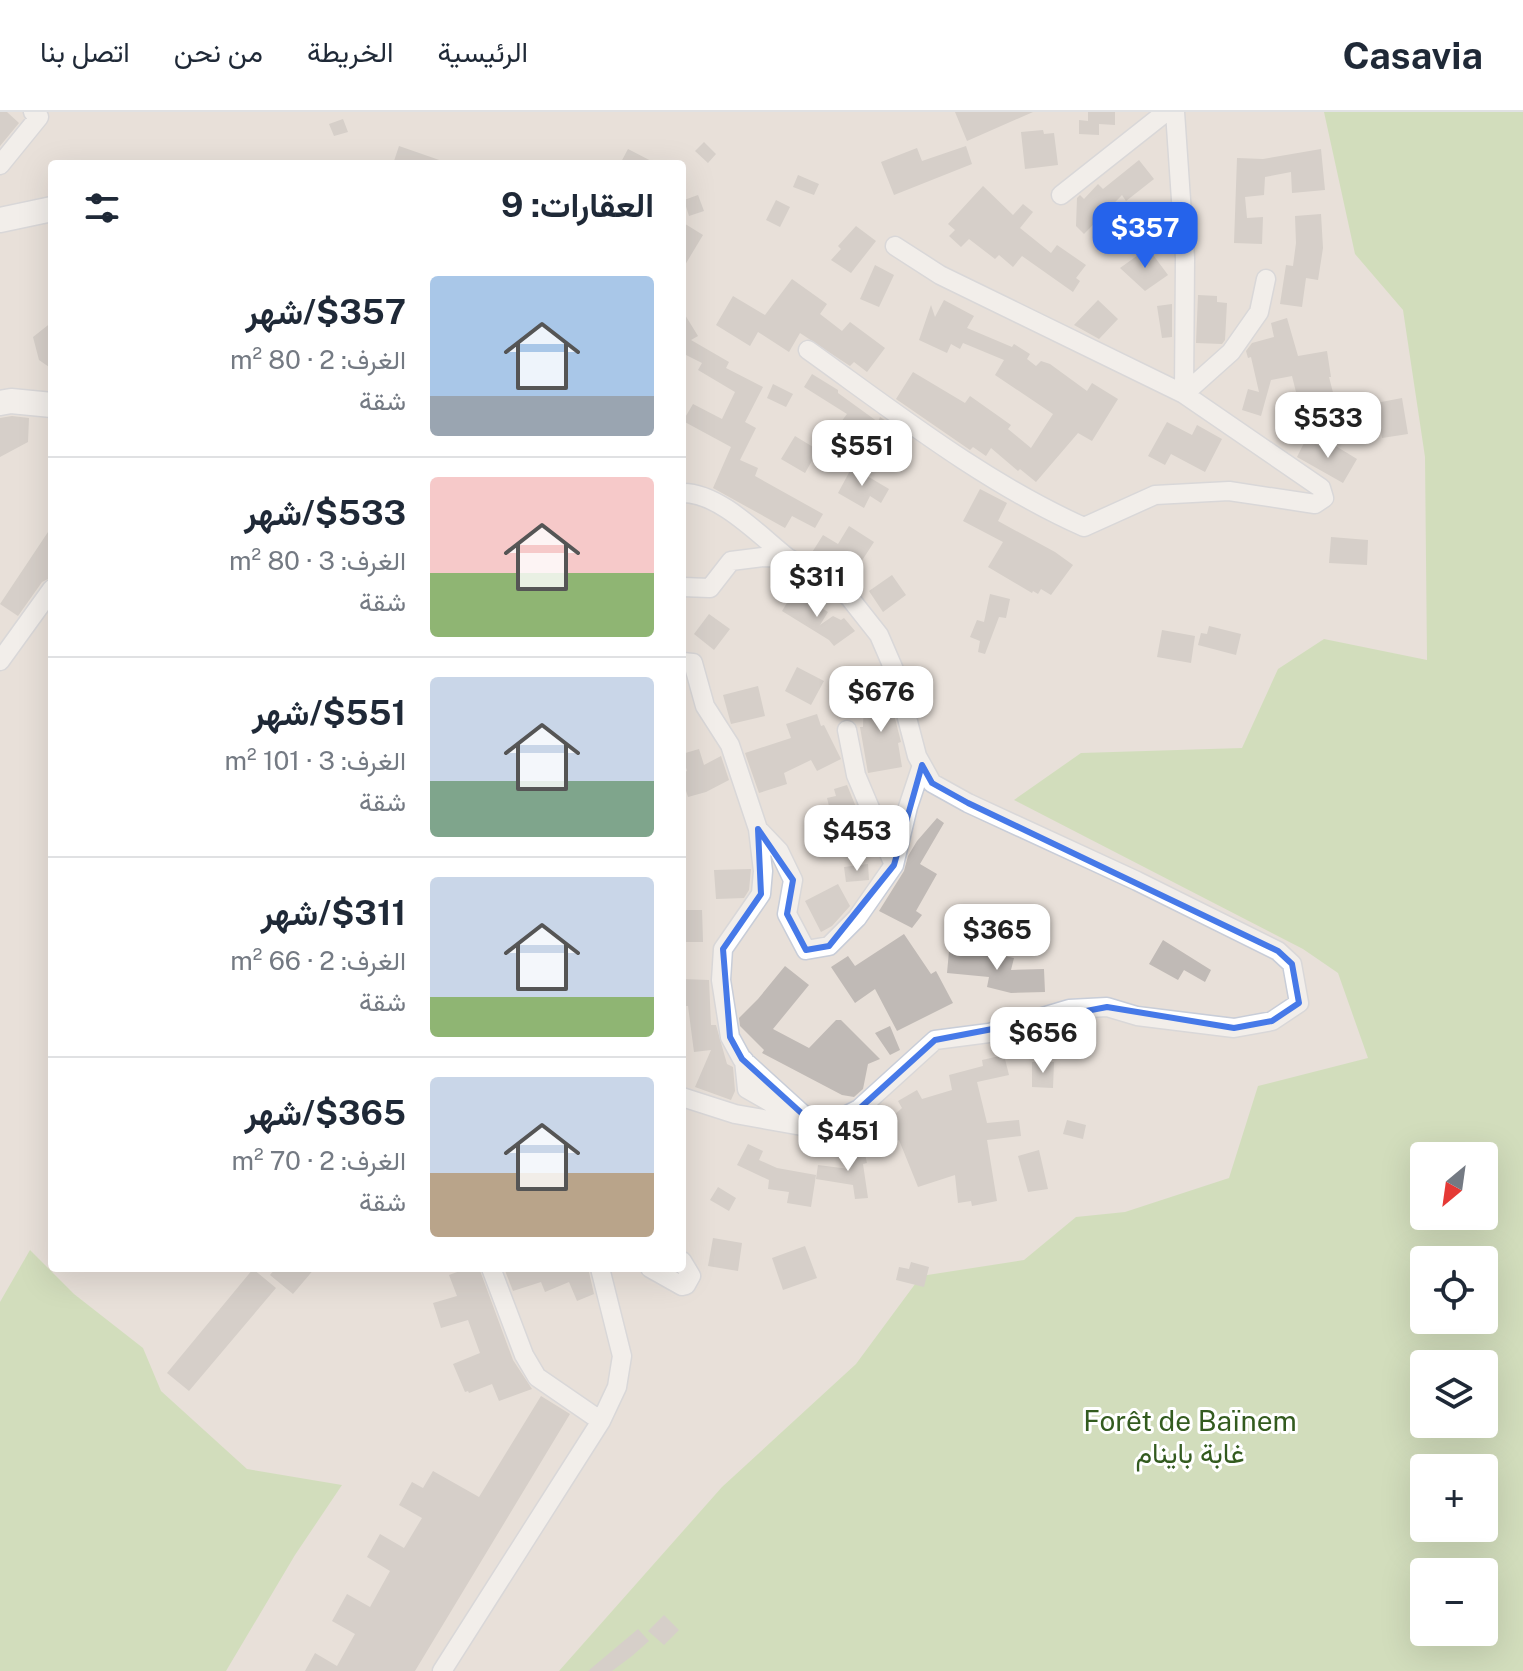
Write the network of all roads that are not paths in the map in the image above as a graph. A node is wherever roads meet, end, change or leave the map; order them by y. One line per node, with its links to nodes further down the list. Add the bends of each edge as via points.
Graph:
1 (33, 112): 4 (street, via 39,117)
2 (1166, 112): 5 (street)
3 (1175, 112): 11 (street, via 1185,258)
4 (0, 165)
5 (1061, 195)
6 (48, 210): 7 (street)
7 (0, 220)
8 (895, 246): 11 (street, via 940,275)
9 (1266, 279): 11 (street, via 1259,312 1231,352)
10 (808, 350): 11 (street, via 1027,499 1084,527 1155,495 1229,491 1322,502 1321,488)
11 (1184, 394)
12 (0, 403): 13 (street)
13 (48, 405)
14 (686, 493): 15 (street, via 720,504)
15 (788, 558): 16 (street, via 731,561 710,588); 21 (street, via 849,597 879,635)
16 (686, 587)
17 (48, 597): 18 (street)
18 (0, 661)
19 (686, 662): 22 (street, via 693,663 705,706 730,745)
20 (847, 730): 23 (street, via 856,775)
21 (922, 765): 23 (street); 25 (street, via 932,783 968,803 1278,951 1292,964 1299,1003 1272,1021 1234,1028 1107,1007 1069,1009 989,1033 935,1040 859,1109)
22 (758, 829): 23 (street, via 779,851 793,880 787,914 806,950 829,946 857,918); 25 (street, via 761,894 723,949 721,980 730,1037 744,1060 747,1089)
23 (894, 865)
24 (686, 1098): 25 (street, via 735,1114)
25 (819, 1129)
26 (686, 1268): 29 (street, via 691,1276 682,1286)
27 (493, 1272): 30 (street, via 537,1377)
28 (601, 1272): 30 (street, via 622,1356 617,1387)
29 (657, 1272)
30 (601, 1421): 31 (street)
31 (442, 1671)

